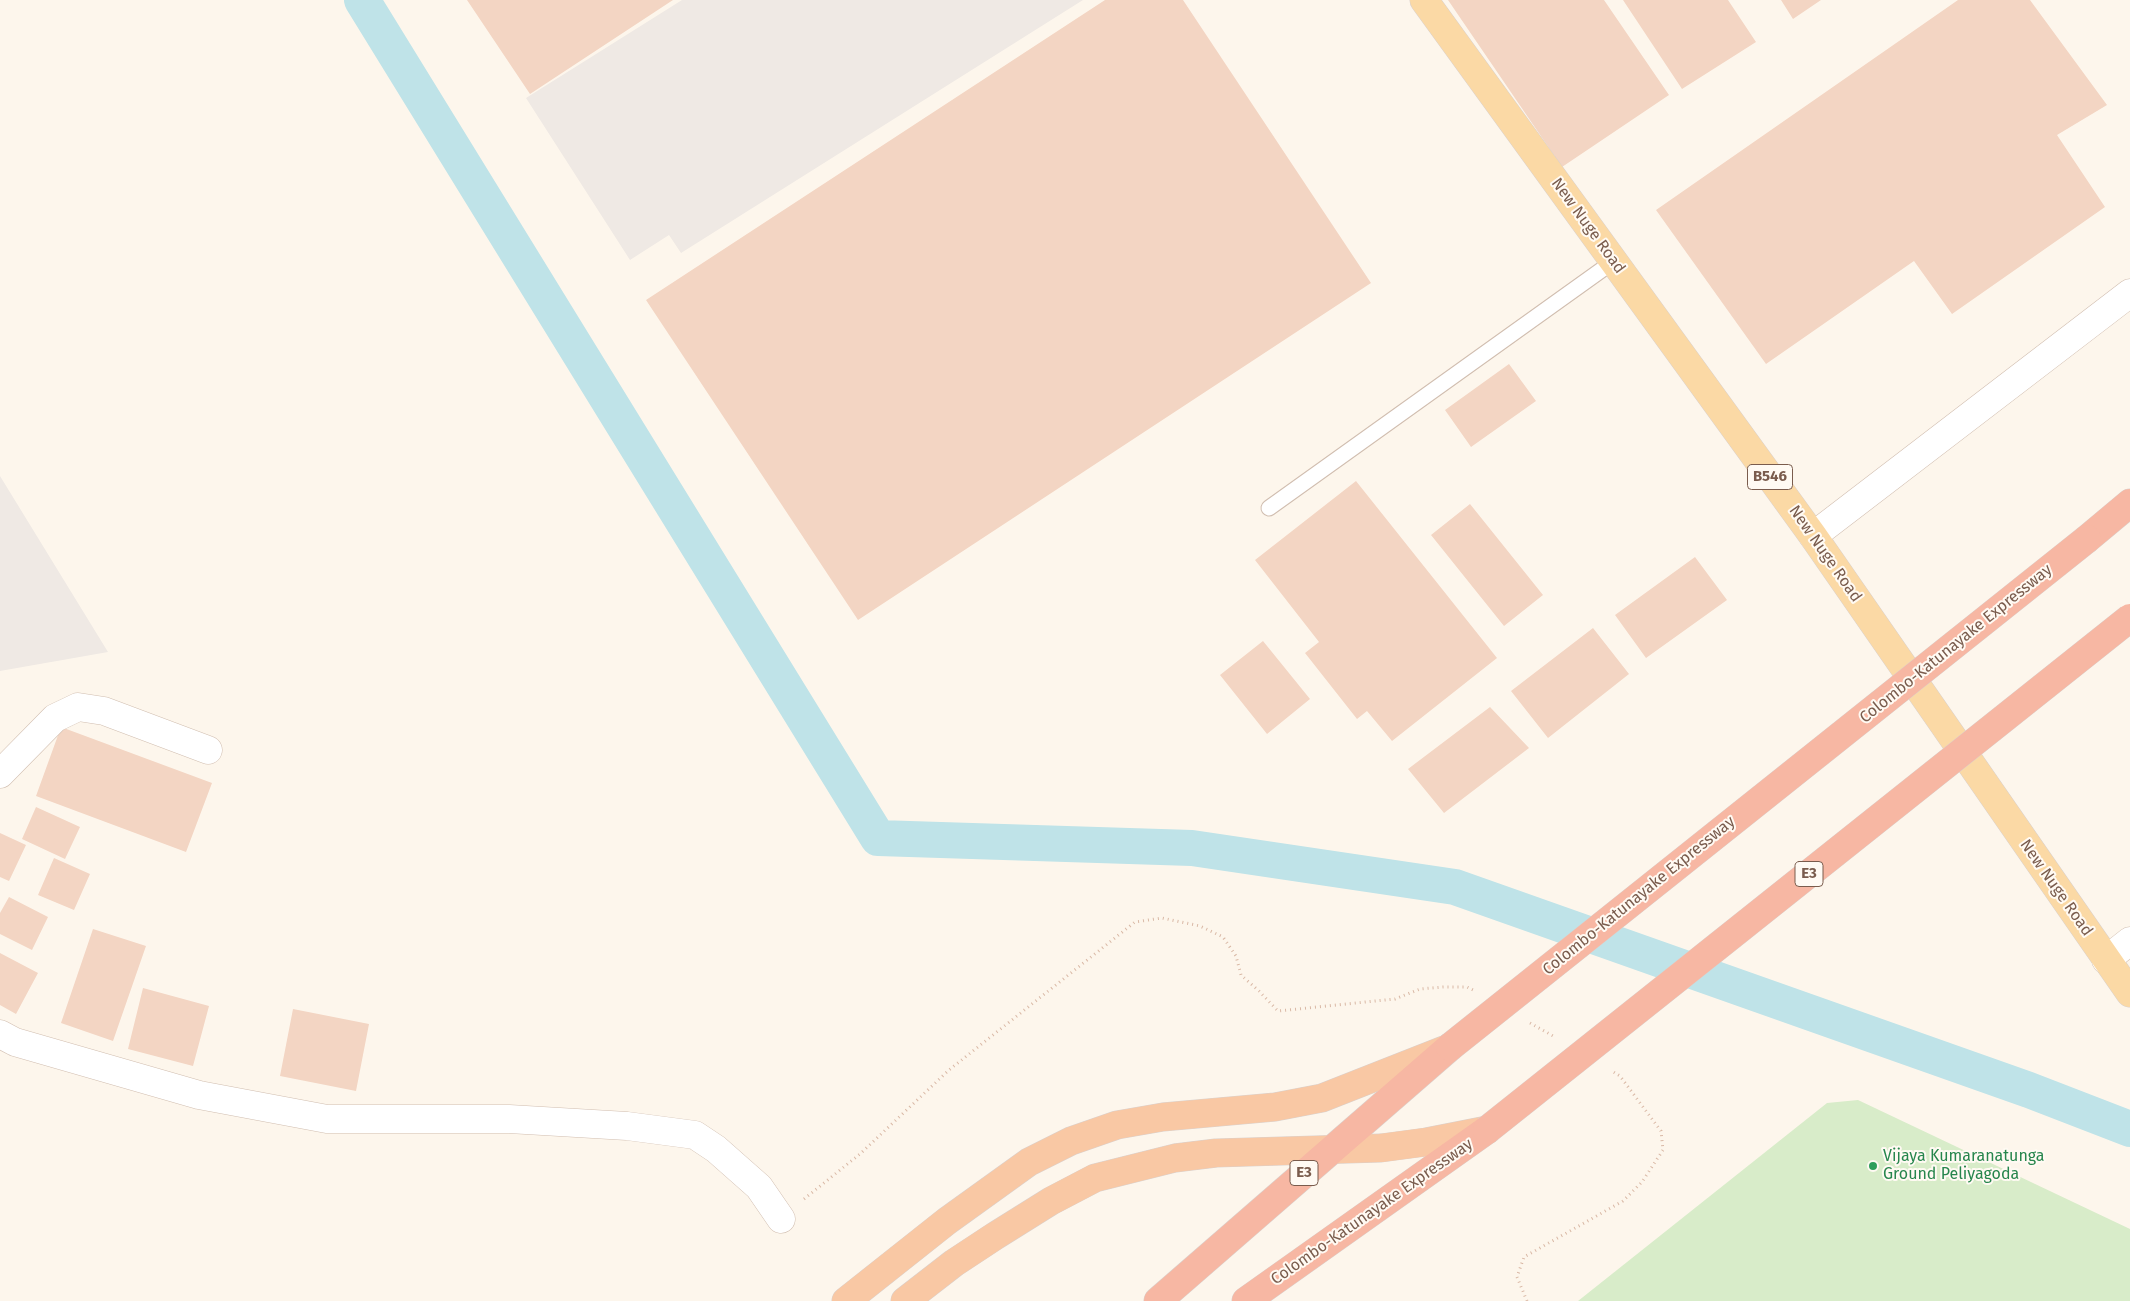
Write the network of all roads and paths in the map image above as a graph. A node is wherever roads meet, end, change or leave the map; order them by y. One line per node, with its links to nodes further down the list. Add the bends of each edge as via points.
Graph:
1 (1424, 0): 2 (main road, New Nuge Road / B546)
2 (1614, 261): 5 (lane); 6 (main road, New Nuge Road / B546)
3 (2130, 293): 6 (street)
4 (2130, 503): 15 (highway, Colombo-Katunayake Expressway / E3, bridge)
5 (1269, 508)
6 (1813, 536): 11 (main road, New Nuge Road / B546)
7 (2130, 618): 17 (highway, Colombo-Katunayake Expressway / E3, bridge)
8 (208, 750): 9 (street, via 104,711 78,707 56,718)
9 (0, 774)
10 (2130, 940): 11 (street)
11 (2106, 960): 13 (main road, New Nuge Road / B546)
12 (1420, 989): 19 (path, via 1396,999 1278,1011 1241,975 1236,956 1224,937 1200,926 1162,918 1135,922 949,1070 860,1154)
13 (2130, 993)
14 (0, 1034): 19 (street, via 15,1042 199,1095 327,1119 509,1119 627,1126 695,1135 759,1187)
15 (1450, 1047): 18 (highway, Colombo-Katunayake Expressway / E3); 20 (highway, via 1322,1098 1275,1107 1163,1117 1117,1125 1071,1141 1029,1162 947,1221)
16 (1609, 1069): 24 (path, via 1620,1076 1661,1131 1663,1150 1642,1182 1623,1201 1524,1257 1517,1277)
17 (1487, 1130): 18 (highway, via 1399,1146); 23 (highway, Colombo-Katunayake Expressway / E3)
18 (1329, 1151): 21 (highway, via 1216,1153 1175,1158 1095,1178 1051,1200 987,1241); 22 (highway, Colombo-Katunayake Expressway / E3)
19 (781, 1219)
20 (846, 1301)
21 (905, 1301)
22 (1158, 1301)
23 (1246, 1301)
24 (1528, 1301)

